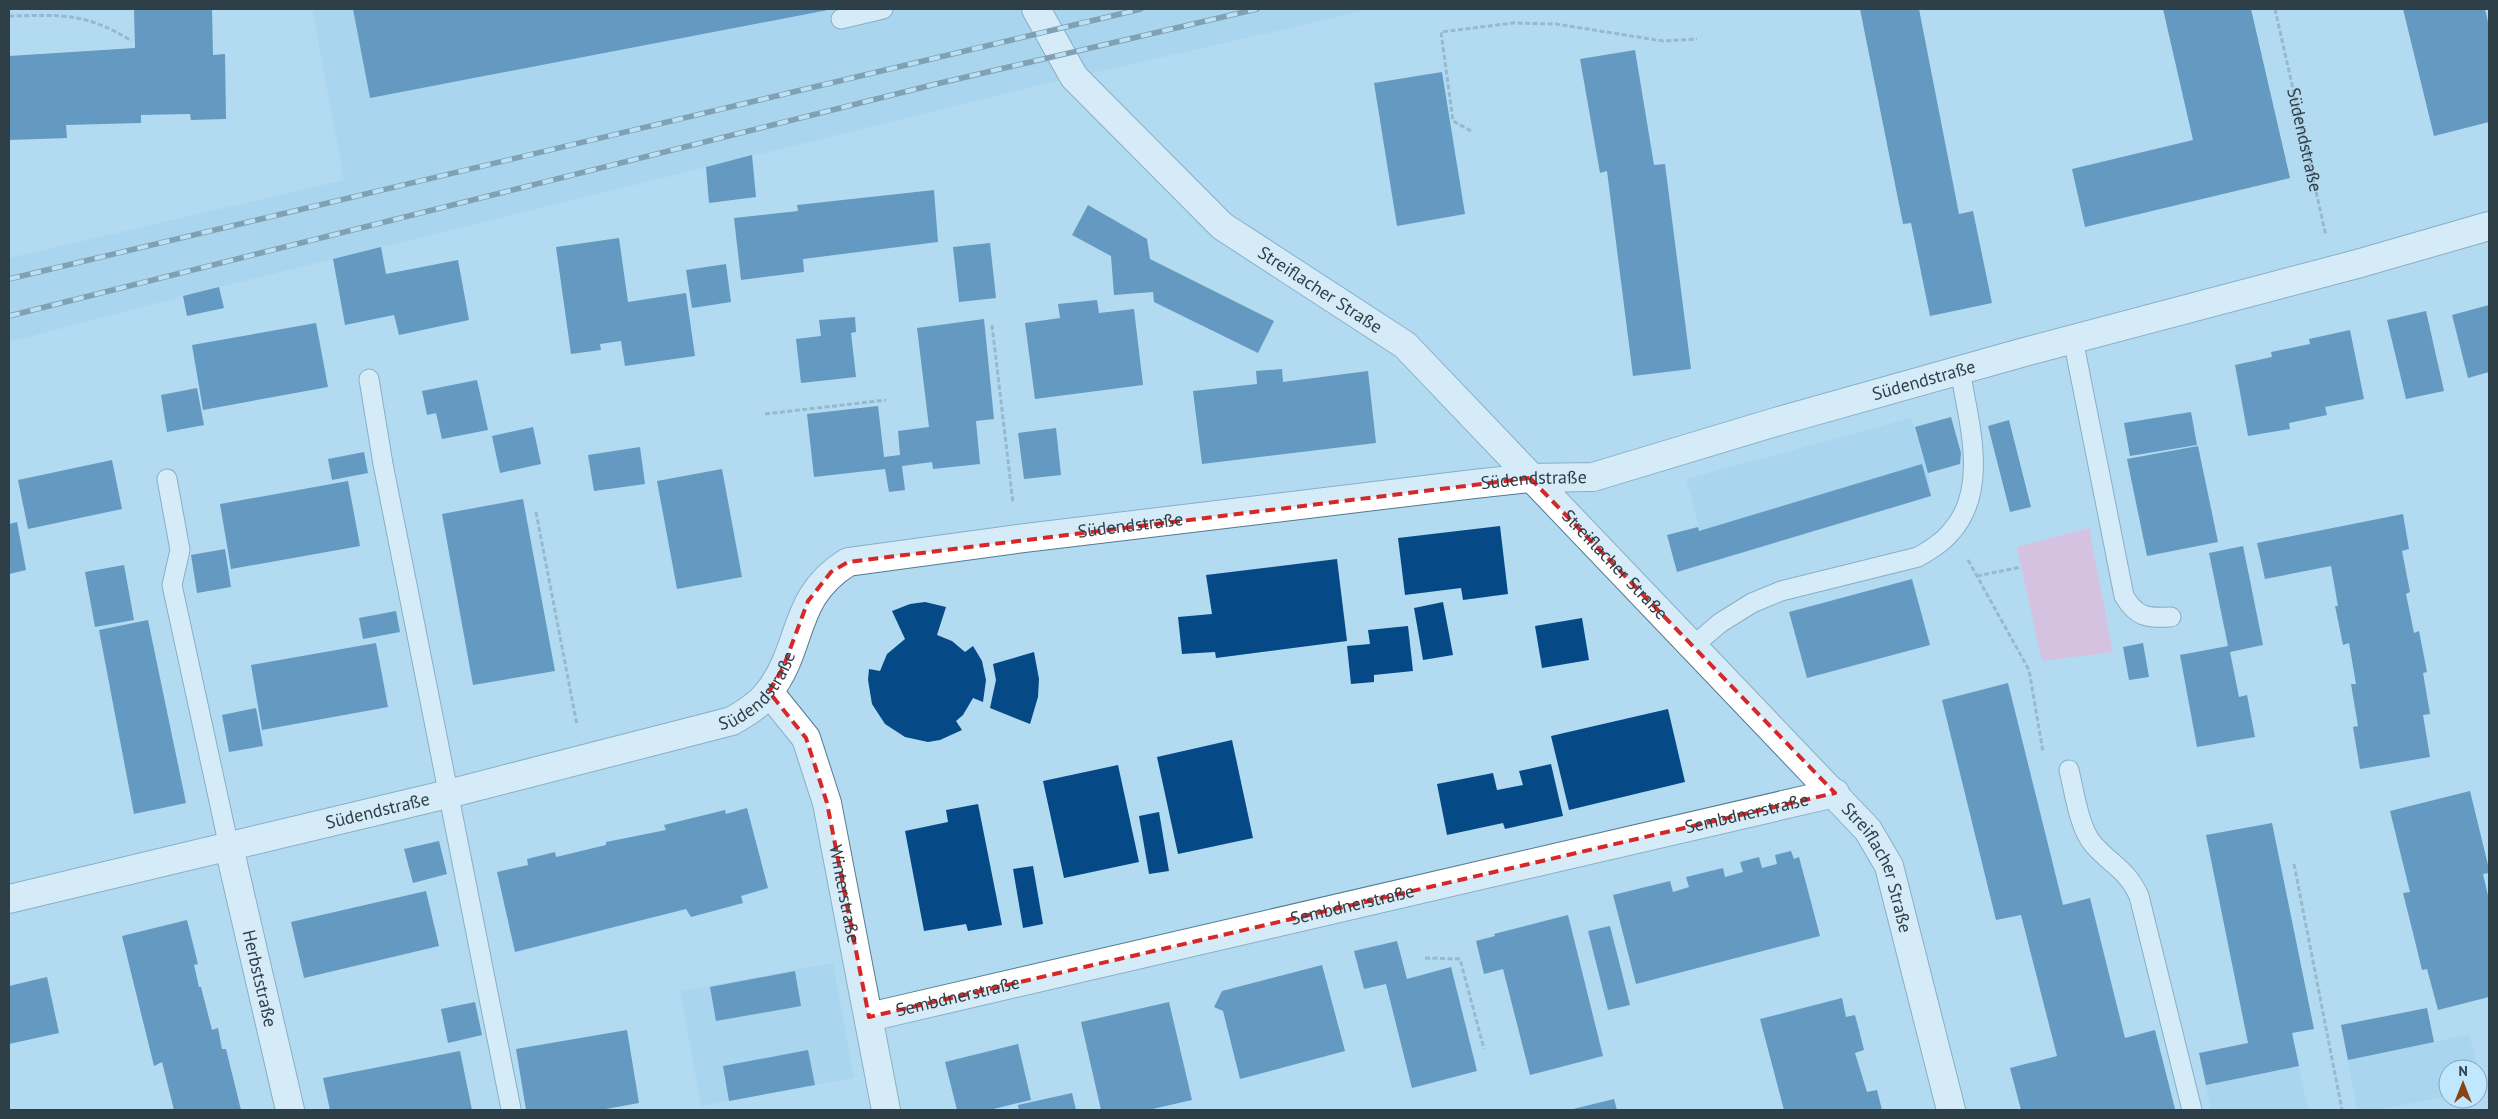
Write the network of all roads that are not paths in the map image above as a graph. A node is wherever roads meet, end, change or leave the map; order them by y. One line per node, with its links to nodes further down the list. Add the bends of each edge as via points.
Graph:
1 (883, 9): 3 (lane)
2 (1036, 9): 8 (street, Streiflacher Straße, via 1074,77 1222,226 1405,346)
3 (841, 19)
4 (2489, 226): 5 (street, Südendstraße)
5 (2073, 339): 6 (street, Südendstraße); 10 (lane, via 2124,596 2133,611 2152,618)
6 (1960, 370): 8 (street, Südendstraße, via 1593,477); 11 (lane, via 1974,471 1966,507 1952,531 1918,557 1781,592 1752,603 1720,623)
7 (369, 379): 15 (lane)
8 (1530, 478): 11 (street, Streiflacher Straße); 12 (street, Südendstraße, via 848,562 831,572 808,601 790,653)
9 (167, 479): 16 (lane, via 180,550 172,585)
10 (2172, 617)
11 (1693, 646): 14 (street, Streiflacher Straße)
12 (769, 692): 15 (street, Südendstraße, via 749,711 732,721); 18 (street, Winterstraße, via 806,738 827,803)
13 (2068, 770): 23 (lane, via 2086,832 2093,844 2132,879 2139,896)
14 (1835, 793): 18 (street, Sembdnerstraße); 22 (street, Streiflacher Straße, via 1868,830 1889,866)
15 (448, 794): 16 (street, Südendstraße); 19 (lane)
16 (229, 847): 17 (street, Südendstraße); 20 (street, Herbststraße)
17 (9, 899)
18 (869, 1017): 21 (street, Winterstraße)
19 (511, 1109)
20 (290, 1110)
21 (886, 1110)
22 (1951, 1110)
23 (2192, 1110)

